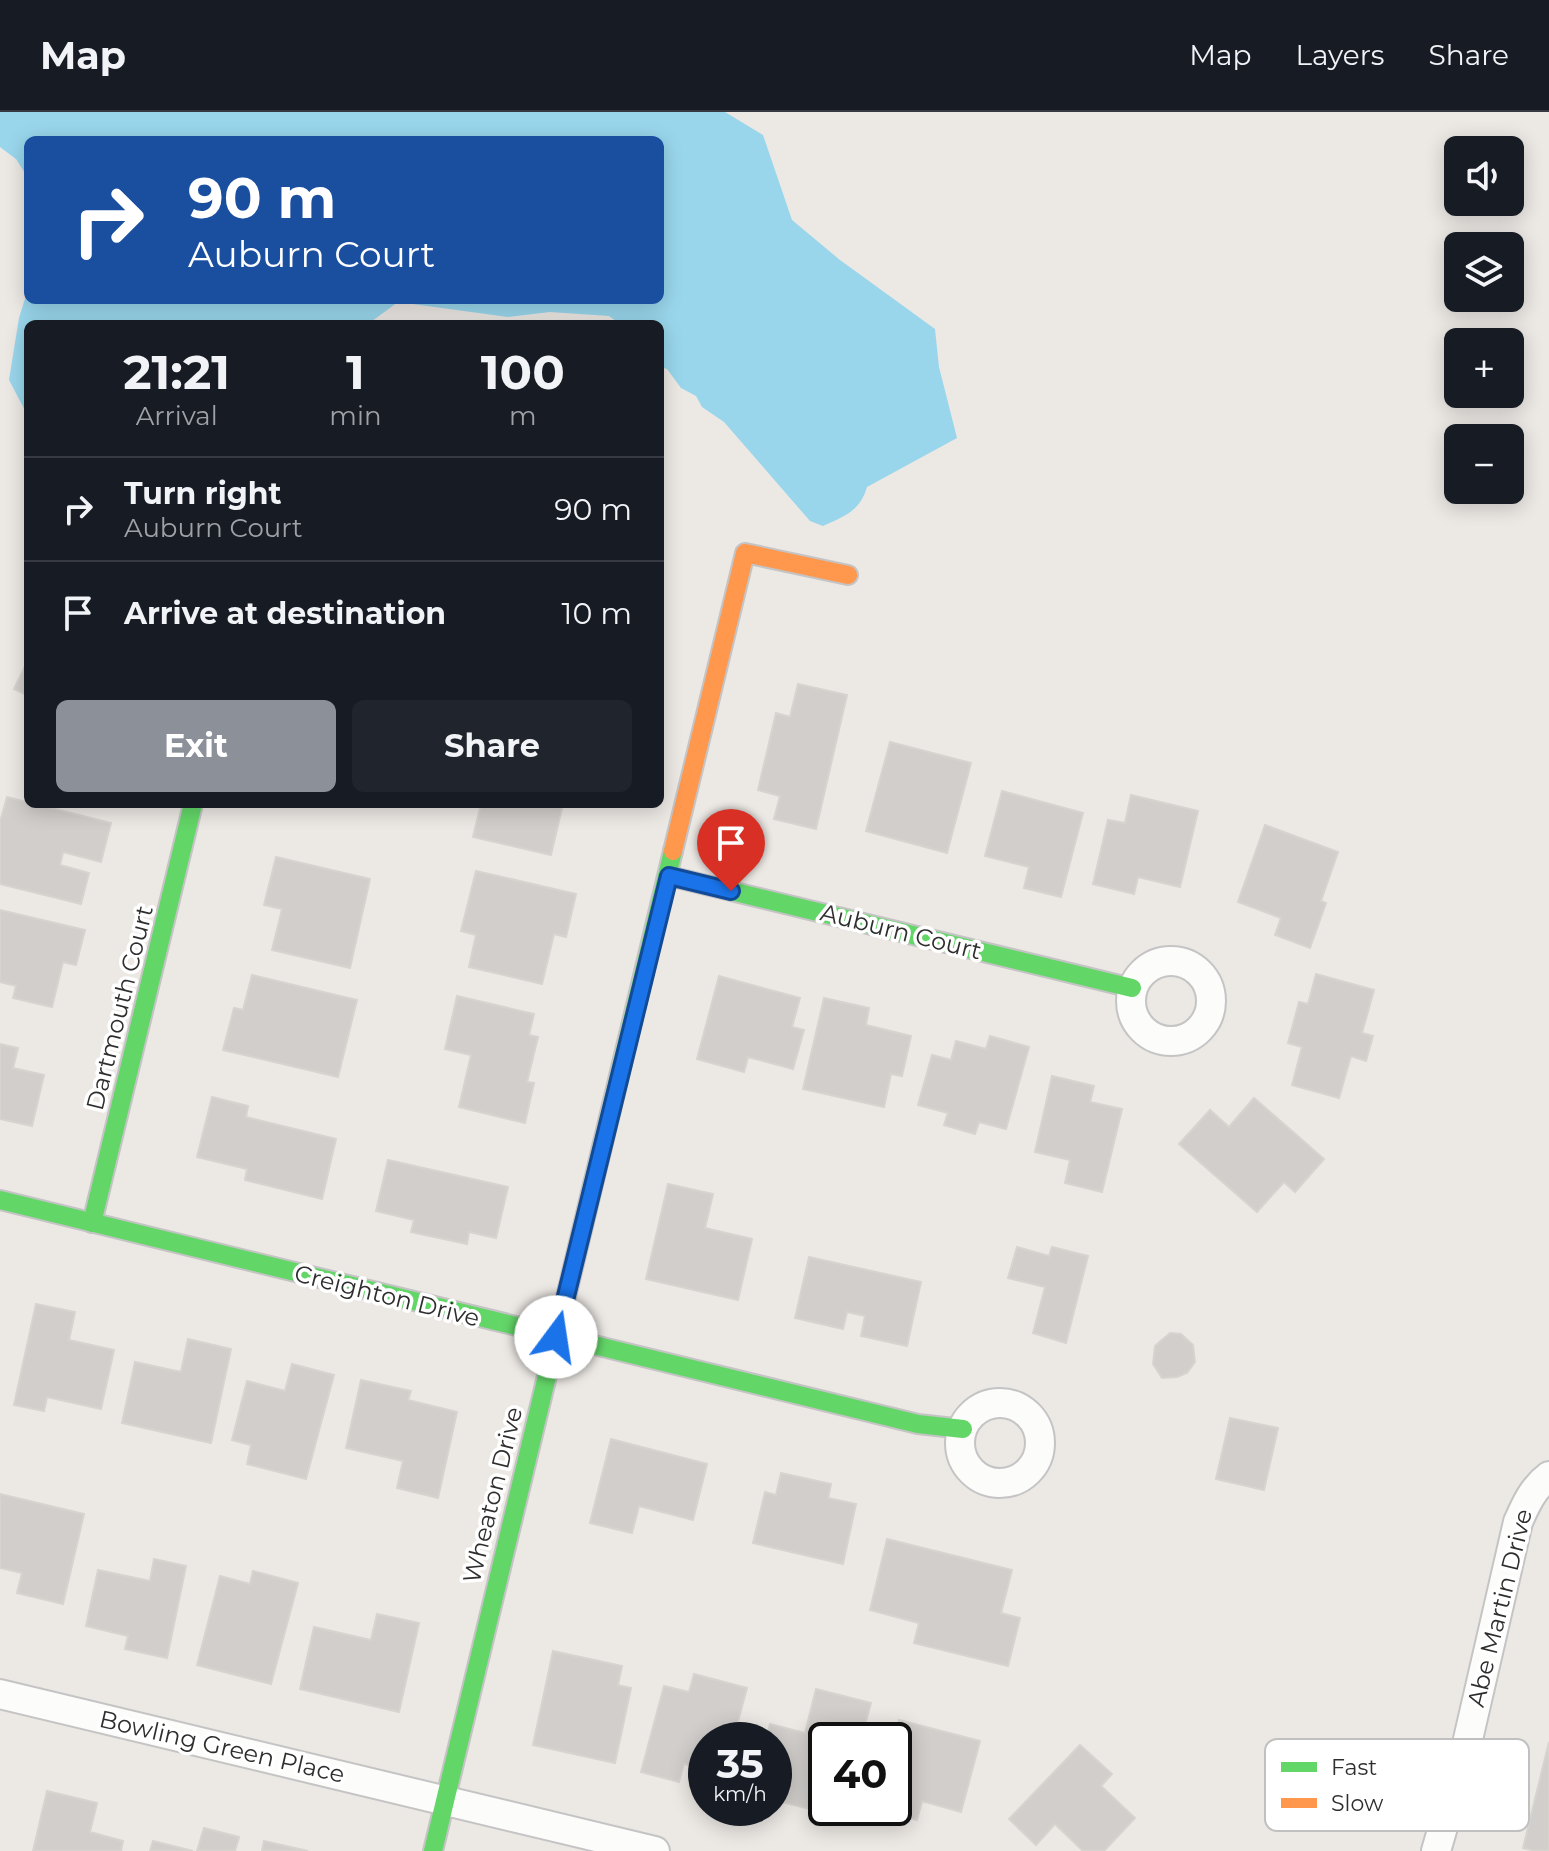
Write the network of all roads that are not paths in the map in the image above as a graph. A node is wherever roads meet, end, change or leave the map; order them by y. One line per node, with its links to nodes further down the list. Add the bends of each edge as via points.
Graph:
1 (848, 575): 3 (street, Wheaton Drive, via 745,553)
2 (192, 808): 6 (street, Dartmouth Court)
3 (669, 876): 4 (street, Auburn Court); 7 (street, Wheaton Drive)
4 (1132, 988)
5 (0, 1200): 6 (street, Creighton Drive)
6 (92, 1223): 7 (street, Creighton Drive)
7 (556, 1337): 8 (street, Creighton Drive, via 918,1424); 12 (street, Wheaton Drive)
8 (963, 1429)
9 (1549, 1476): 11 (street, Abe Martin Drive, via 1527,1499 1518,1522)
10 (0, 1694): 12 (street, Bowling Green Place)
11 (1468, 1739)
12 (445, 1800): 14 (street, Wheaton Drive); 15 (street, Bowling Green Place)
13 (1442, 1831): 16 (street, Abe Martin Drive)
14 (433, 1851)
15 (655, 1851)
16 (1436, 1851)

